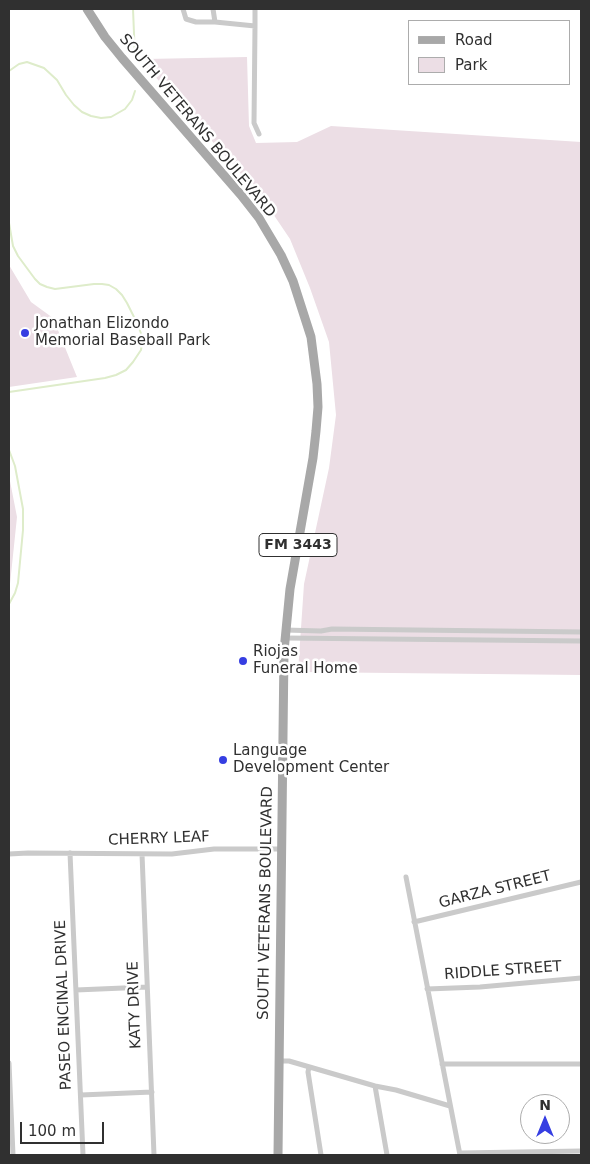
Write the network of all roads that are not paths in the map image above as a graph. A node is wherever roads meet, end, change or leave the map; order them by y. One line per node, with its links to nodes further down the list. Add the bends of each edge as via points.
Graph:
1 (87, 9): 13 (main road, SOUTH VETERANS BOULEVARD / FM 3443, via 122,58 259,218 281,255 303,309 311,337 318,408)
2 (183, 9): 5 (street, via 186,19)
3 (213, 9): 5 (street)
4 (255, 9): 6 (street)
5 (215, 22): 6 (street)
6 (255, 26): 7 (street, via 254,122)
7 (259, 134)
8 (360, 630): 9 (street); 13 (street); 14 (street)
9 (427, 630): 10 (street); 15 (street)
10 (488, 631): 11 (street); 16 (street)
11 (548, 632): 12 (street); 17 (street)
12 (581, 632)
13 (285, 634): 14 (street); 19 (main road, SOUTH VETERANS BOULEVARD / FM 3443)
14 (360, 639): 15 (street)
15 (427, 640): 16 (street)
16 (488, 640): 17 (street)
17 (548, 641): 18 (street)
18 (581, 641)
19 (280, 849): 22 (street, CHERRY LEAF, via 203,849); 30 (main road, SOUTH VETERANS BOULEVARD / FM 3443)
20 (70, 853): 21 (street, CHERRY LEAF); 22 (street, CHERRY LEAF); 29 (street, PASEO ENCINAL DRIVE)
21 (9, 854)
22 (142, 854): 27 (street, KATY DRIVE)
23 (406, 877): 25 (street)
24 (581, 882): 25 (street, GARZA STREET)
25 (414, 922): 28 (street)
26 (581, 978): 28 (street, RIDDLE STREET)
27 (147, 987): 29 (street); 36 (street, KATY DRIVE)
28 (427, 989): 32 (street)
29 (76, 990): 37 (street, PASEO ENCINAL DRIVE)
30 (279, 1061): 34 (street); 44 (main road, SOUTH VETERANS BOULEVARD / FM 3443)
31 (9, 1062): 41 (street)
32 (442, 1064): 33 (street); 38 (street)
33 (581, 1064)
34 (308, 1067): 35 (street); 45 (street)
35 (375, 1086): 38 (street); 46 (street)
36 (152, 1092): 37 (street); 43 (street, KATY DRIVE)
37 (81, 1094): 42 (street, PASEO ENCINAL DRIVE)
38 (450, 1106): 40 (street)
39 (581, 1151): 40 (street)
40 (460, 1154)
41 (13, 1155)
42 (83, 1155)
43 (154, 1155)
44 (278, 1155)
45 (321, 1155)
46 (387, 1155)

